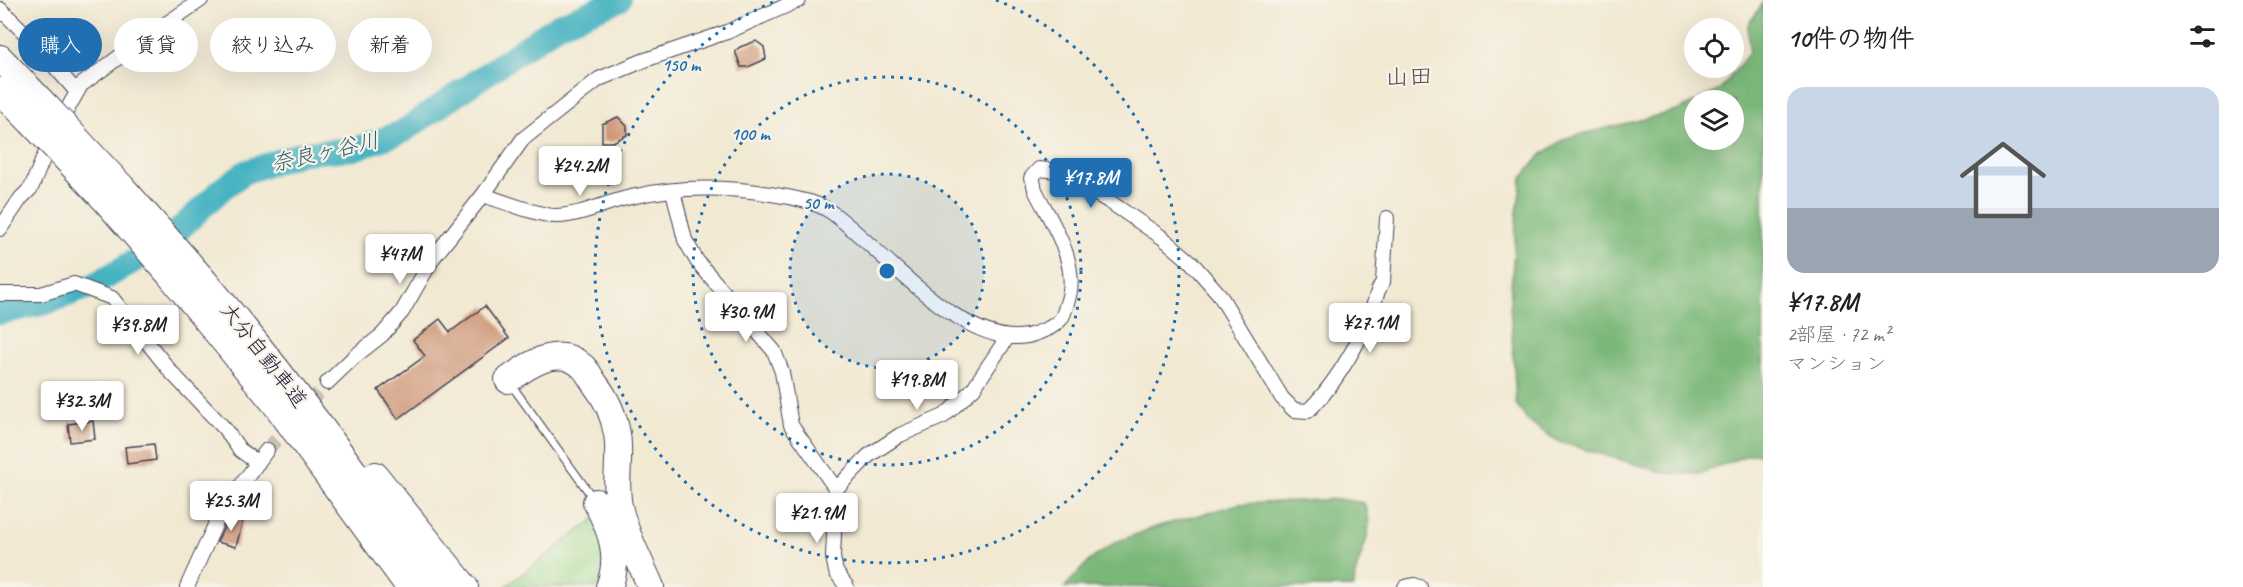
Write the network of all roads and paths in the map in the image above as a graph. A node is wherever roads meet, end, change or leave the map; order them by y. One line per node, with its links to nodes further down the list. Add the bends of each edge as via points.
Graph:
1 (201, 0): 6 (street)
2 (799, 0): 9 (street, via 727,32 599,79 523,139)
3 (0, 9): 6 (street)
4 (0, 58): 7 (highway, 大分自動車道)
5 (0, 91): 7 (highway, 大分自動車道)
6 (76, 91): 11 (street, via 31,188)
7 (39, 115): 13 (highway, 大分自動車道, bridge, via 106,201 178,267)
8 (674, 191): 9 (street, via 629,197 584,212 555,216); 14 (street, via 752,191 812,202 830,212 934,301 978,327); 19 (street, via 685,240 697,261 774,351 782,372 791,425)
9 (483, 195): 16 (street, via 433,258 402,312)
10 (1387, 218): 14 (street, via 1383,282 1376,304 1356,347 1324,396 1308,411 1294,410 1282,398 1219,294 1191,262 1163,237 1058,171 1039,169 1031,178 1066,251 1071,294 1061,319 1050,328 1031,336)
11 (0, 229)
12 (0, 294): 18 (street, via 41,294 74,284 112,298 240,450)
13 (215, 311): 22 (highway, via 230,356 336,500); 23 (highway, 大分自動車道, via 276,405); 24 (highway, 大分自動車道, via 297,395); 25 (highway, via 306,391)
14 (1007, 338): 19 (street, via 973,389 944,416 900,435 868,456)
15 (508, 380): 20 (lane); 27 (highway, via 533,363 556,356 570,358 582,366 600,390 617,431 619,508)
16 (327, 383)
17 (267, 450): 18 (street)
18 (258, 463): 21 (street, via 220,513)
19 (836, 489): 28 (street, via 832,556 836,572)
20 (596, 502): 26 (highway, via 612,535 616,559)
21 (187, 587)
22 (392, 587)
23 (409, 587)
24 (436, 587)
25 (465, 587)
26 (609, 587)
27 (651, 587)
28 (847, 587)
29 (1405, 587): 30 (street)
30 (1420, 587)

